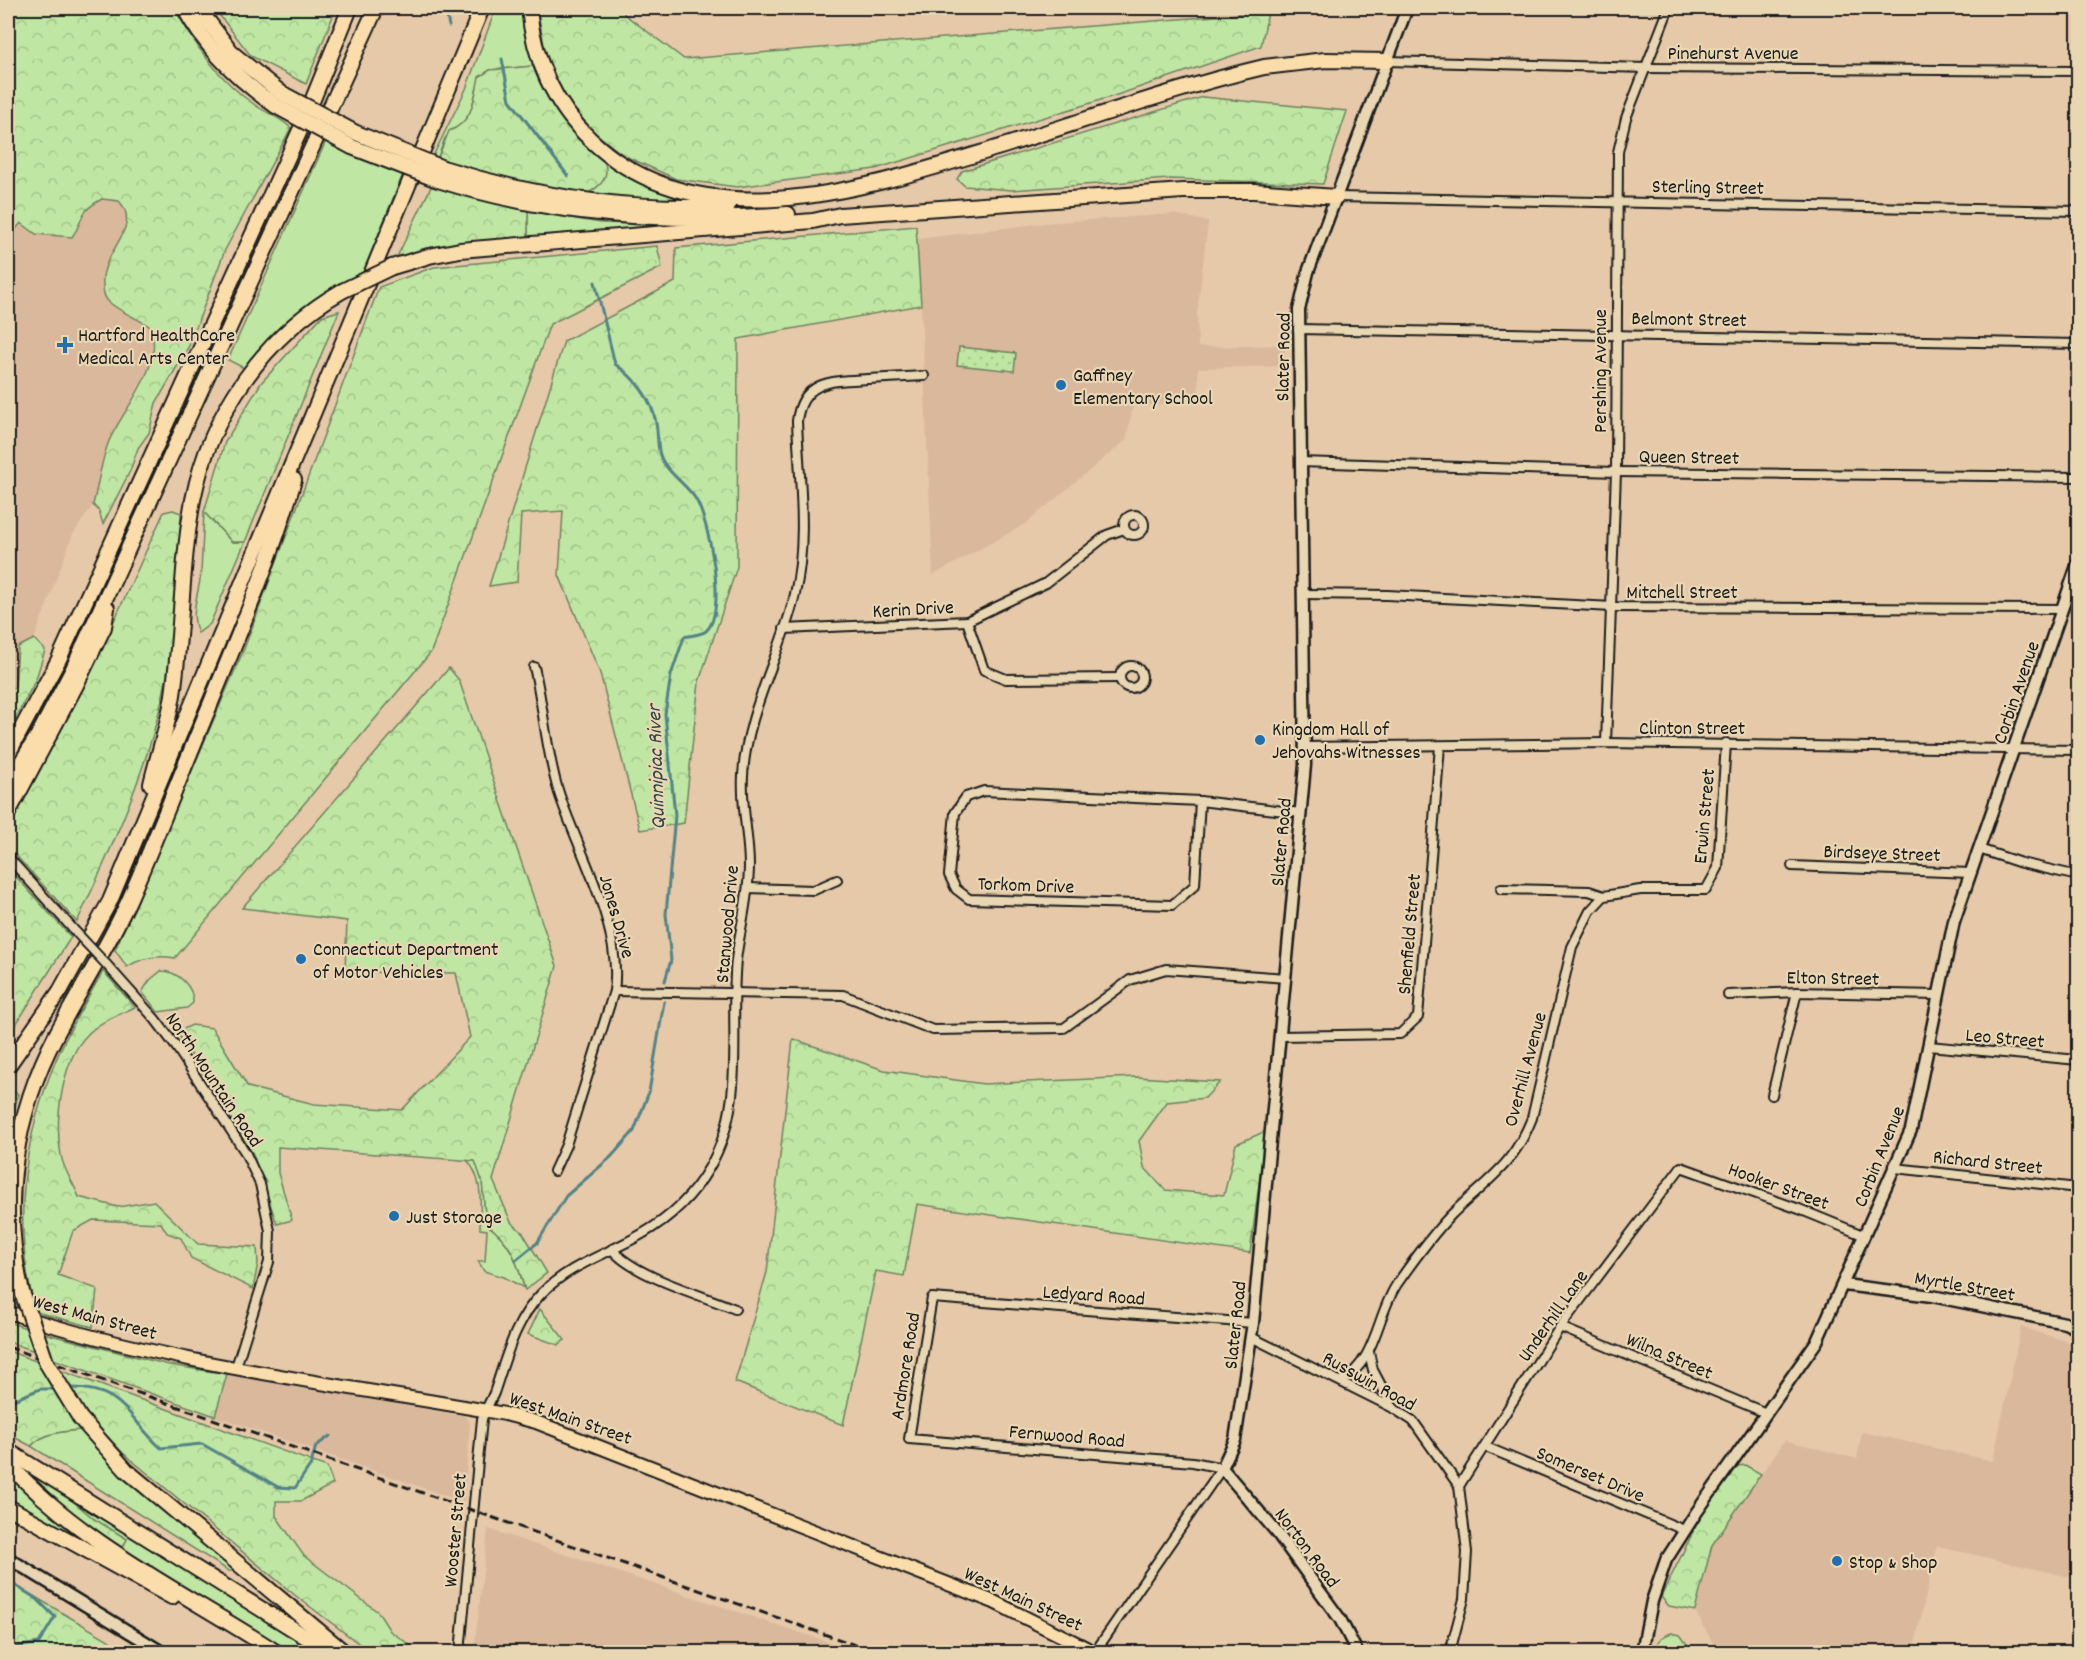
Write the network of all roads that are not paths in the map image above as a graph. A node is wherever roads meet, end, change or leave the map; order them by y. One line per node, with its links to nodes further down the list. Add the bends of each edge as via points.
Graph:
1 (184, 8): 12 (highway, via 217,56 252,88)
2 (198, 8): 12 (highway, via 233,54)
3 (350, 8): 43 (highway, via 302,126 59,659)
4 (376, 8): 29 (highway)
5 (482, 8): 23 (highway)
6 (529, 8): 15 (highway, via 534,43 549,82 570,117 600,148 642,175 684,192 718,198)
7 (1407, 8): 9 (main road, Slater Road)
8 (1670, 8): 10 (street, Pershing Avenue)
9 (1387, 61): 10 (street, Pinehurst Avenue); 14 (main road, Slater Road); 15 (highway, via 1325,60 1264,68 899,177 839,191)
10 (1647, 68): 11 (street, Pinehurst Avenue); 16 (street, Pershing Avenue, via 1626,118 1618,152)
11 (2079, 71)
12 (279, 99): 13 (highway, bridge, via 352,147)
13 (440, 174): 15 (highway, via 612,203 707,207 761,204); 18 (highway, via 536,205 627,218 707,219 816,212)
14 (1336, 197): 16 (street, Sterling Street); 18 (highway, via 1183,191); 19 (main road, Slater Road, via 1306,280)
15 (778, 199)
16 (1617, 200): 17 (street, Sterling Street); 20 (street, Pershing Avenue)
17 (2079, 211)
18 (840, 215): 47 (highway, bridge, via 813,222 460,250 392,267 342,291 300,321 259,361 230,403 207,452 190,518 172,697)
19 (1298, 329): 20 (street, Belmont Street); 24 (main road, Slater Road)
20 (1616, 333): 21 (street, Belmont Street); 25 (street, Pershing Avenue)
21 (2079, 344)
22 (924, 376): 34 (street, Stanwood Drive, via 824,383 801,401 797,421 801,555)
23 (302, 440): 47 (highway); 103 (highway, bridge, via 290,494 250,604 140,874 49,1049 28,1100 17,1141 11,1201 22,1292 46,1362 80,1418 130,1474)
24 (1300, 462): 25 (street, Queen Street); 30 (main road, Slater Road)
25 (1616, 472): 26 (street, Queen Street); 31 (street, Pershing Avenue)
26 (2079, 477)
27 (1124, 529): 33 (street, Kerin Drive, via 1107,535 1046,583)
28 (2079, 563): 32 (main road, Corbin Avenue)
29 (110, 591): 44 (highway, via 52,711); 46 (highway, via 104,627)
30 (1303, 594): 31 (street, Mitchell Street); 40 (main road, Slater Road)
31 (1612, 607): 32 (street, Mitchell Street); 37 (street, Pershing Avenue)
32 (2062, 609): 41 (main road, Corbin Avenue)
33 (967, 621): 34 (street, Kerin Drive); 36 (street, via 984,670 1006,679)
34 (784, 629): 55 (street, Stanwood Drive, via 764,686 742,778)
35 (534, 667): 59 (street, Jones Drive, via 559,793 613,947)
36 (1120, 678)
37 (1606, 742): 38 (street, Clinton Street); 39 (street, Clinton Street)
38 (1726, 743): 41 (street, Clinton Street); 57 (street, Erwin Street, via 1718,868 1706,890 1640,890)
39 (1440, 746): 40 (street, Clinton Street); 64 (street, Shenfield Street, via 1418,1017 1400,1034)
40 (1305, 747): 48 (main road, Slater Road)
41 (2014, 748): 42 (street, Clinton Street); 49 (main road, Corbin Avenue)
42 (2079, 750)
43 (8, 754)
44 (8, 784)
45 (1200, 801): 45 (street, Torkom Drive, via 984,791 966,797 955,813 949,875 956,889 969,899 1172,905 1195,885); 48 (street, Torkom Drive)
46 (8, 813)
47 (147, 813): 67 (highway, via 83,954)
48 (1301, 813): 58 (main road, Slater Road)
49 (1979, 849): 52 (main road, Corbin Avenue); 53 (street)
50 (8, 857): 84 (street, North Mountain Road, bridge, via 144,1005 177,1048 244,1152 260,1184 270,1231 269,1262)
51 (1792, 866): 52 (street, Birdseye Street)
52 (1971, 873): 63 (main road, Corbin Avenue, via 1951,934)
53 (2079, 876)
54 (837, 880): 55 (street, via 814,890)
55 (748, 888): 60 (street, Stanwood Drive)
56 (1501, 889): 57 (street, via 1589,891)
57 (1604, 897): 83 (street, Overhill Avenue, via 1590,911 1572,947 1525,1136 1514,1155 1451,1216 1401,1279 1380,1317)
58 (1286, 978): 60 (street, via 1166,969 1130,980 1064,1028 933,1030 843,995); 64 (main road, Slater Road)
59 (614, 992): 60 (street); 71 (street, Jones Drive, via 566,1145)
60 (735, 992): 74 (street, Stanwood Drive, via 733,1100 718,1151 699,1184 675,1210 642,1234)
61 (1797, 992): 62 (street, Elton Street); 63 (street, Elton Street); 68 (street)
62 (1728, 995)
63 (1938, 995): 65 (main road, Corbin Avenue)
64 (1280, 1036): 79 (main road, Slater Road)
65 (1929, 1046): 66 (street, Leo Street); 70 (main road, Corbin Avenue, via 1914,1120)
66 (2079, 1060)
67 (8, 1066)
68 (1772, 1095)
69 (1681, 1167): 73 (street, Hooker Street); 80 (street, Underhill Lane)
70 (1895, 1168): 72 (street, Richard Street); 73 (main road, Corbin Avenue)
71 (554, 1171)
72 (2079, 1188)
73 (1865, 1236): 75 (main road, Corbin Avenue)
74 (612, 1249): 77 (street, via 636,1269); 87 (street, Stanwood Drive, via 561,1276 532,1304 514,1334)
75 (1844, 1285): 81 (main road, Myrtle Street, via 1932,1296); 88 (main road, Corbin Avenue, via 1817,1341)
76 (932, 1298): 79 (street, Ledyard Road); 89 (street, Ardmore Road)
77 (735, 1309)
78 (8, 1312): 84 (main road, West Main Street, via 122,1344)
79 (1253, 1323): 82 (main road, Slater Road)
80 (1560, 1327): 88 (street, Wilna Street); 90 (street, Underhill Lane)
81 (2079, 1329)
82 (1251, 1337): 85 (street, Russwin Road); 93 (main road, Slater Road, via 1234,1440)
83 (1369, 1352): 85 (street, Overhill Avenue, via 1358,1369); 86 (street, via 1373,1370)
84 (236, 1367): 87 (main road, West Main Street)
85 (1341, 1381): 86 (street, Russwin Road)
86 (1393, 1408): 94 (street, Russwin Road, via 1413,1421)
87 (485, 1410): 104 (street, Wooster Street, via 480,1427); 105 (main road, West Main Street, via 553,1428 781,1517 994,1602)
88 (1766, 1413): 96 (main road, Corbin Avenue)
89 (909, 1439): 93 (street, Fernwood Road, via 1193,1462)
90 (1486, 1447): 94 (street, Underhill Lane); 96 (street, Somerset Drive)
91 (8, 1451): 102 (highway)
92 (8, 1463): 101 (highway, via 90,1535)
93 (1222, 1468): 105 (street, Slater Road); 106 (main road, Norton Road, via 1333,1610)
94 (1458, 1486): 107 (street, Russwin Road, via 1467,1552 1464,1599)
95 (8, 1509): 100 (highway, via 114,1564)
96 (1684, 1530): 108 (main road, Corbin Avenue, via 1657,1584)
97 (8, 1558): 98 (main road)
98 (148, 1649): 99 (main road)
99 (162, 1653)
100 (264, 1653)
101 (276, 1653)
102 (330, 1653)
103 (344, 1653)
104 (460, 1653)
105 (1095, 1653)
106 (1357, 1653)
107 (1450, 1653)
108 (1642, 1653)

